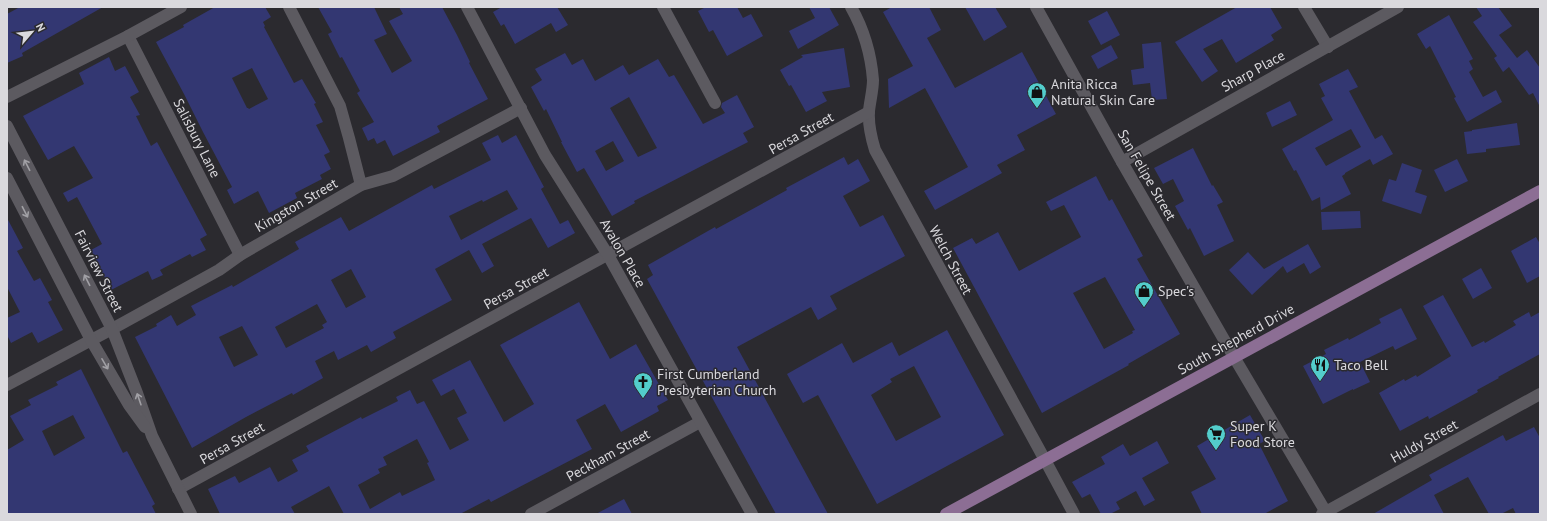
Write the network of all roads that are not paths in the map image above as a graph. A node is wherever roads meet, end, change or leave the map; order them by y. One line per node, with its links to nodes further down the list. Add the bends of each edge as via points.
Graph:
1 (181, 7): 9 (street)
2 (289, 7): 18 (street, via 340,106)
3 (467, 7): 13 (street, Avalon Place)
4 (663, 7): 12 (street)
5 (851, 7): 14 (street, Welch Street, via 863,29 868,48 873,82)
6 (1036, 7): 16 (street, San Felipe Street)
7 (1304, 7): 10 (street)
8 (1398, 7): 10 (street, Sharp Place)
9 (128, 36): 11 (street); 20 (street, Salisbury Lane)
10 (1328, 47): 16 (street, Sharp Place)
11 (7, 97)
12 (715, 103)
13 (521, 108): 18 (street, Kingston Street, via 392,176); 21 (street, Avalon Place, via 545,155)
14 (869, 112): 21 (street, Persa Street); 29 (street, Welch Street, via 869,132 875,150)
15 (7, 126): 22 (street, Fairview Street, one-way to 15)
16 (1122, 162): 24 (street, San Felipe Street)
17 (7, 178): 23 (street, Fairview Street, one-way to 23)
18 (361, 185): 20 (street, Kingston Street)
19 (1540, 191): 24 (main road, South Shepherd Drive)
20 (240, 254): 22 (street, Kingston Street, via 219,270)
21 (608, 255): 27 (street, Avalon Place); 30 (street, Persa Street)
22 (112, 329): 23 (street, Kingston Street); 28 (street, Fairview Street, one-way to 22)
23 (91, 340): 25 (street, Kingston Street); 28 (street, Fairview Street, one-way to 28, via 129,405)
24 (1234, 357): 29 (main road, South Shepherd Drive); 31 (street, San Felipe Street)
25 (7, 385)
26 (1540, 394): 31 (street, Huldy Street)
27 (700, 422): 33 (street, Peckham Street); 34 (street, Avalon Place)
28 (152, 436): 30 (street, Fairview Street)
29 (1045, 460): 35 (main road, South Shepherd Drive); 36 (street, Welch Street)
30 (178, 490): 32 (street, Fairview Street)
31 (1325, 513)
32 (191, 514)
33 (531, 514)
34 (752, 514)
35 (946, 514)
36 (1074, 514)

